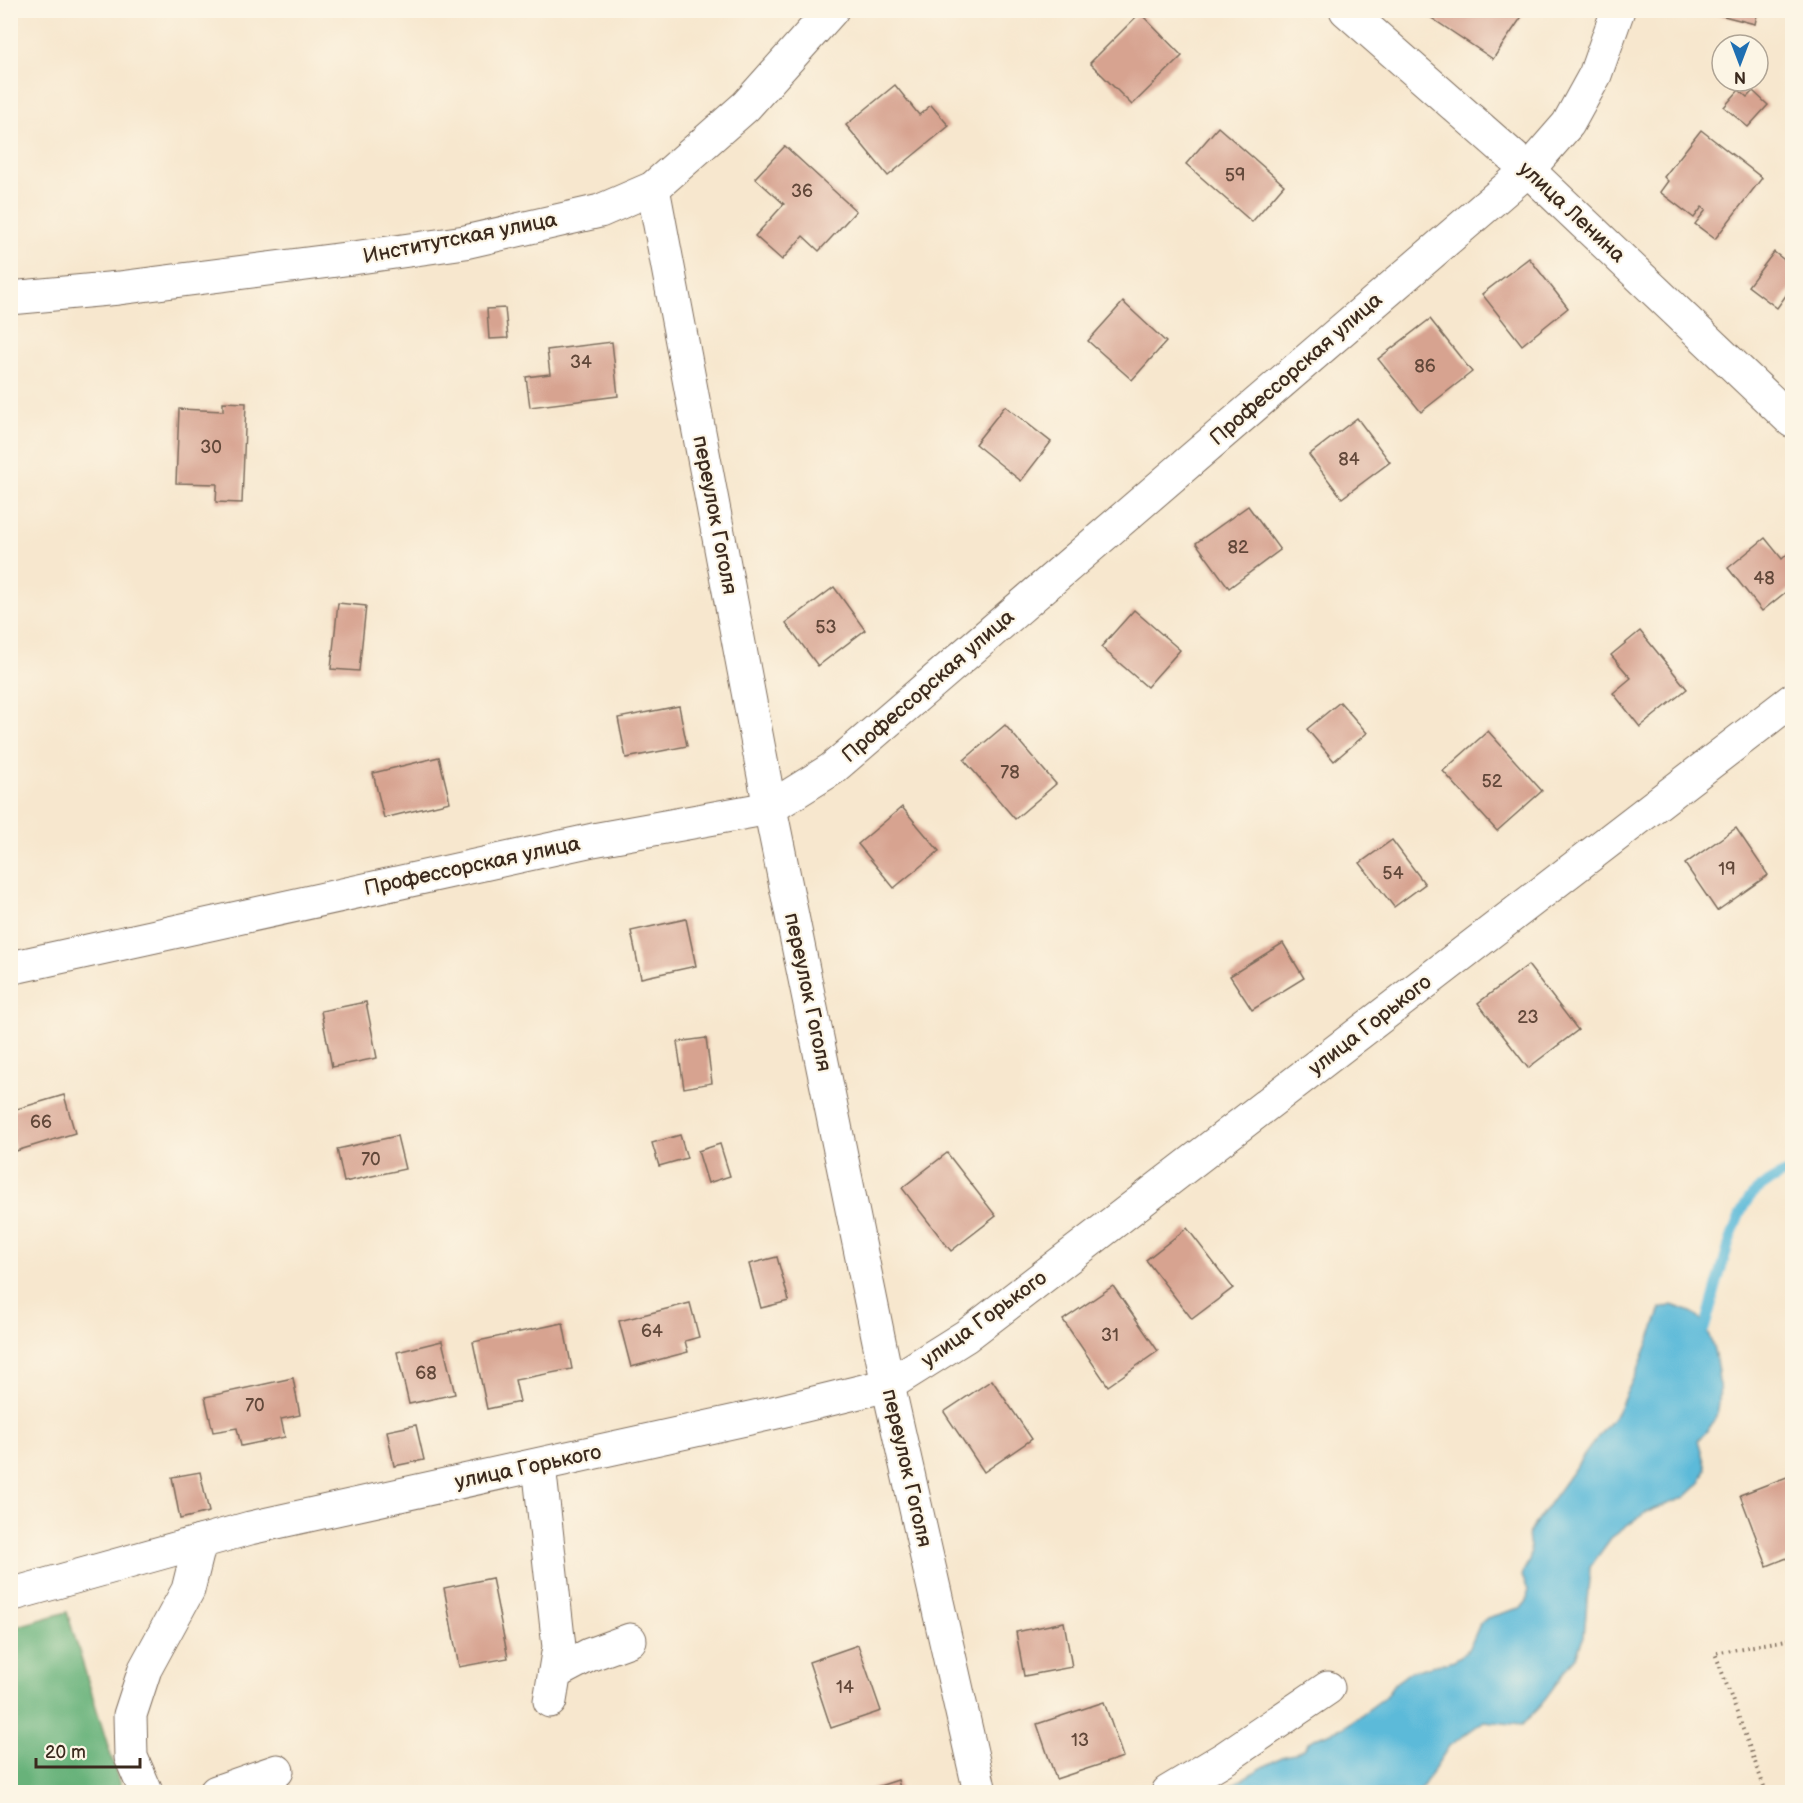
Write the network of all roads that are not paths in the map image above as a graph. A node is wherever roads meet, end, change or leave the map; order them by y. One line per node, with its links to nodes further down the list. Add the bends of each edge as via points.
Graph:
1 (832, 10): 5 (street, Институтская улица, via 746,106)
2 (1346, 10): 4 (street, улица Ленина)
3 (1618, 10): 4 (street, Профессорская улица, via 1595,75 1568,124)
4 (1528, 170): 7 (street, улица Ленина); 9 (street, Профессорская улица, via 841,761)
5 (653, 188): 6 (street, Институтская улица, via 600,211 465,242 119,288); 9 (street, переулок Гоголя)
6 (10, 298)
7 (1792, 421)
8 (1792, 700): 11 (street, улица Горького, via 966,1336)
9 (770, 808): 10 (street, Профессорская улица, via 593,840); 11 (street, переулок Гоголя)
10 (10, 968)
11 (888, 1385): 12 (street, улица Горького); 20 (street, переулок Гоголя)
12 (539, 1465): 13 (street, улица Горького); 15 (street, via 559,1647 552,1687 589,1655)
13 (200, 1542): 14 (street, улица Горького); 18 (street, via 188,1590 144,1669 130,1715 131,1757)
14 (10, 1595)
15 (630, 1640)
16 (1328, 1688): 21 (street)
17 (277, 1771): 19 (street)
18 (146, 1792)
19 (216, 1792)
20 (980, 1792)
21 (1168, 1792)

